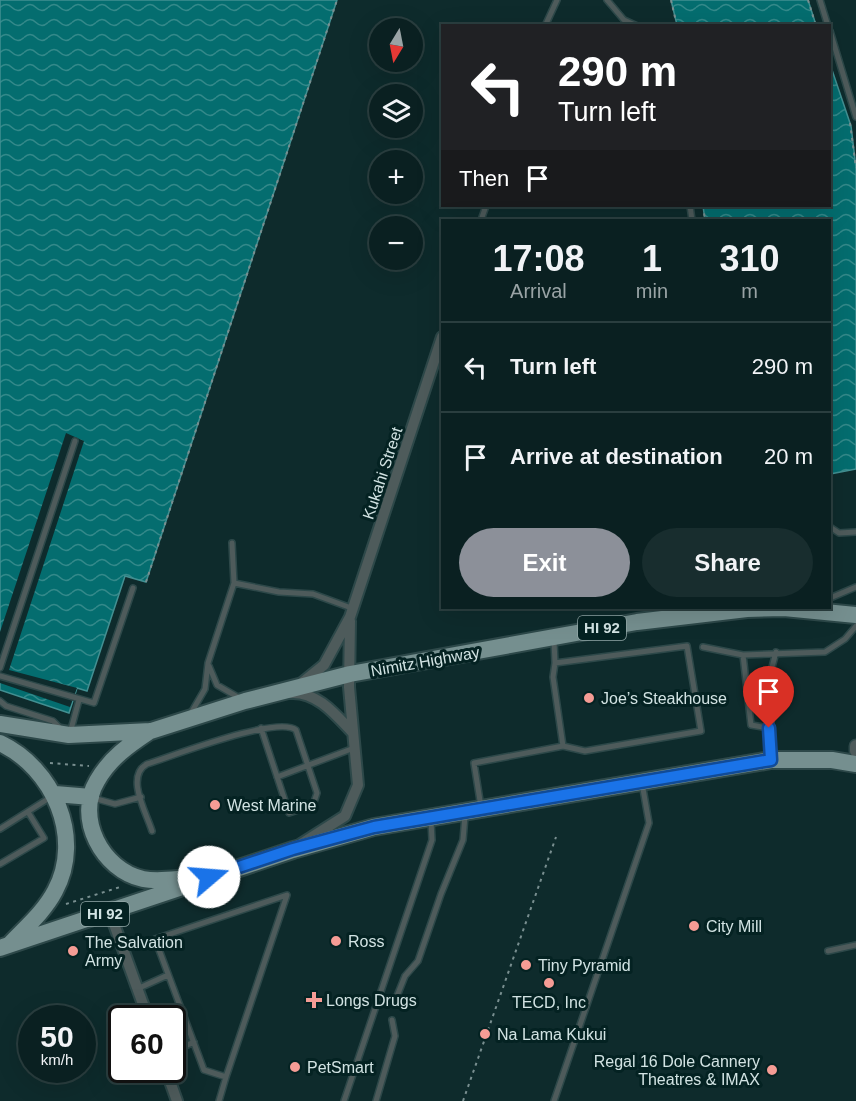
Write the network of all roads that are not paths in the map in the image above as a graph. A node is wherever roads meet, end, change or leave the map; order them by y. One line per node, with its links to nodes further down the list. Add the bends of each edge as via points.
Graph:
1 (557, 0): 4 (lane)
2 (608, 0): 5 (lane, via 624,20)
3 (820, 0): 6 (lane)
4 (546, 24)
5 (633, 24)
6 (827, 24)
7 (831, 34): 8 (lane)
8 (856, 117)
9 (441, 340): 20 (street, Kukahi Street)
10 (75, 441): 29 (lane)
11 (831, 528): 12 (lane, via 839,533)
12 (856, 532)
13 (232, 543): 14 (lane)
14 (234, 583): 20 (lane, via 313,594); 27 (lane)
15 (856, 586): 17 (lane)
16 (133, 588): 34 (lane, via 94,703)
17 (831, 598)
18 (747, 609): 23 (main road, Nimitz Highway / HI 92)
19 (811, 609): 21 (main road, Nimitz Highway / HI 92)
20 (352, 613): 30 (street, Kukahi Street); 32 (street, Kukahi Street, via 324,665)
21 (856, 615)
22 (856, 626): 25 (lane, via 845,639 825,651)
23 (554, 637): 28 (lane); 30 (main road, Nimitz Highway / HI 92)
24 (703, 647): 26 (lane)
25 (776, 652): 26 (lane); 40 (lane, via 771,671)
26 (743, 655): 40 (lane, via 751,725)
27 (208, 663): 36 (lane, via 217,685); 37 (lane, via 205,689)
28 (555, 663): 45 (lane, via 553,677); 45 (lane, via 687,646 700,731 585,751)
29 (0, 668)
30 (350, 674): 32 (main road, Nimitz Highway / HI 92); 42 (street, Kukahi Street)
31 (0, 676): 34 (lane)
32 (298, 686): 33 (main road, Nimitz Highway / HI 92)
33 (268, 695): 36 (main road, Nimitz Highway / HI 92); 42 (street, via 295,693 315,699 331,708)
34 (79, 700): 43 (lane)
35 (0, 701): 43 (lane, via 53,721)
36 (245, 701): 37 (main road, Nimitz Highway / HI 92)
37 (186, 719): 41 (main road, Nimitz Highway / HI 92)
38 (0, 724): 43 (main road, Nimitz Highway / HI 92)
39 (261, 728): 51 (lane, via 293,728); 52 (lane); 56 (lane, via 143,766 136,776)
40 (769, 728): 49 (lane)
41 (151, 731): 43 (main road, Nimitz Highway / HI 92); 55 (main road, via 120,751 96,783)
42 (353, 733): 47 (street, Kukahi Street)
43 (69, 735)
44 (0, 742): 54 (main road, via 31,764)
45 (563, 746): 57 (lane, via 474,763)
46 (856, 746): 48 (street)
47 (355, 748): 51 (lane); 62 (street, Kukahi Street, via 358,785 351,807 337,824)
48 (856, 751)
49 (771, 760): 50 (main road, HI 92); 53 (main road, HI 92)
50 (856, 764)
51 (310, 765): 52 (lane); 52 (lane, via 318,793 310,807 290,813)
52 (277, 777)
53 (642, 782): 57 (main road, HI 92); 82 (lane, via 649,823)
54 (55, 794): 55 (main road); 58 (lane); 67 (main road, via 66,842 61,877 49,901)
55 (91, 797): 56 (lane, via 115,804); 64 (main road, via 94,837 105,856 124,871 142,879)
56 (141, 797): 61 (lane)
57 (473, 810): 59 (main road, HI 92); 71 (lane, via 418,961 405,976)
58 (28, 812): 60 (lane); 63 (lane, via 44,838)
59 (431, 816): 62 (main road, HI 92); 80 (lane, via 432,840)
60 (0, 829)
61 (152, 831)
62 (293, 849): 64 (main road, HI 92)
63 (0, 864)
64 (209, 877): 65 (main road, HI 92)
65 (110, 913): 67 (main road, HI 92); 70 (street)
66 (856, 945): 68 (lane)
67 (5, 947)
68 (828, 951)
69 (168, 975): 70 (lane); 74 (lane); 76 (lane, via 155,939 287,895)
70 (137, 989): 72 (street)
71 (397, 996)
72 (143, 1005)
73 (392, 1020): 81 (lane, via 395,1036)
74 (194, 1042): 75 (lane); 76 (lane, via 204,1070)
75 (186, 1046)
76 (226, 1077): 79 (lane)
77 (171, 1083): 78 (street)
78 (177, 1101)
79 (219, 1101)
80 (344, 1101)
81 (376, 1101)
82 (554, 1101)

